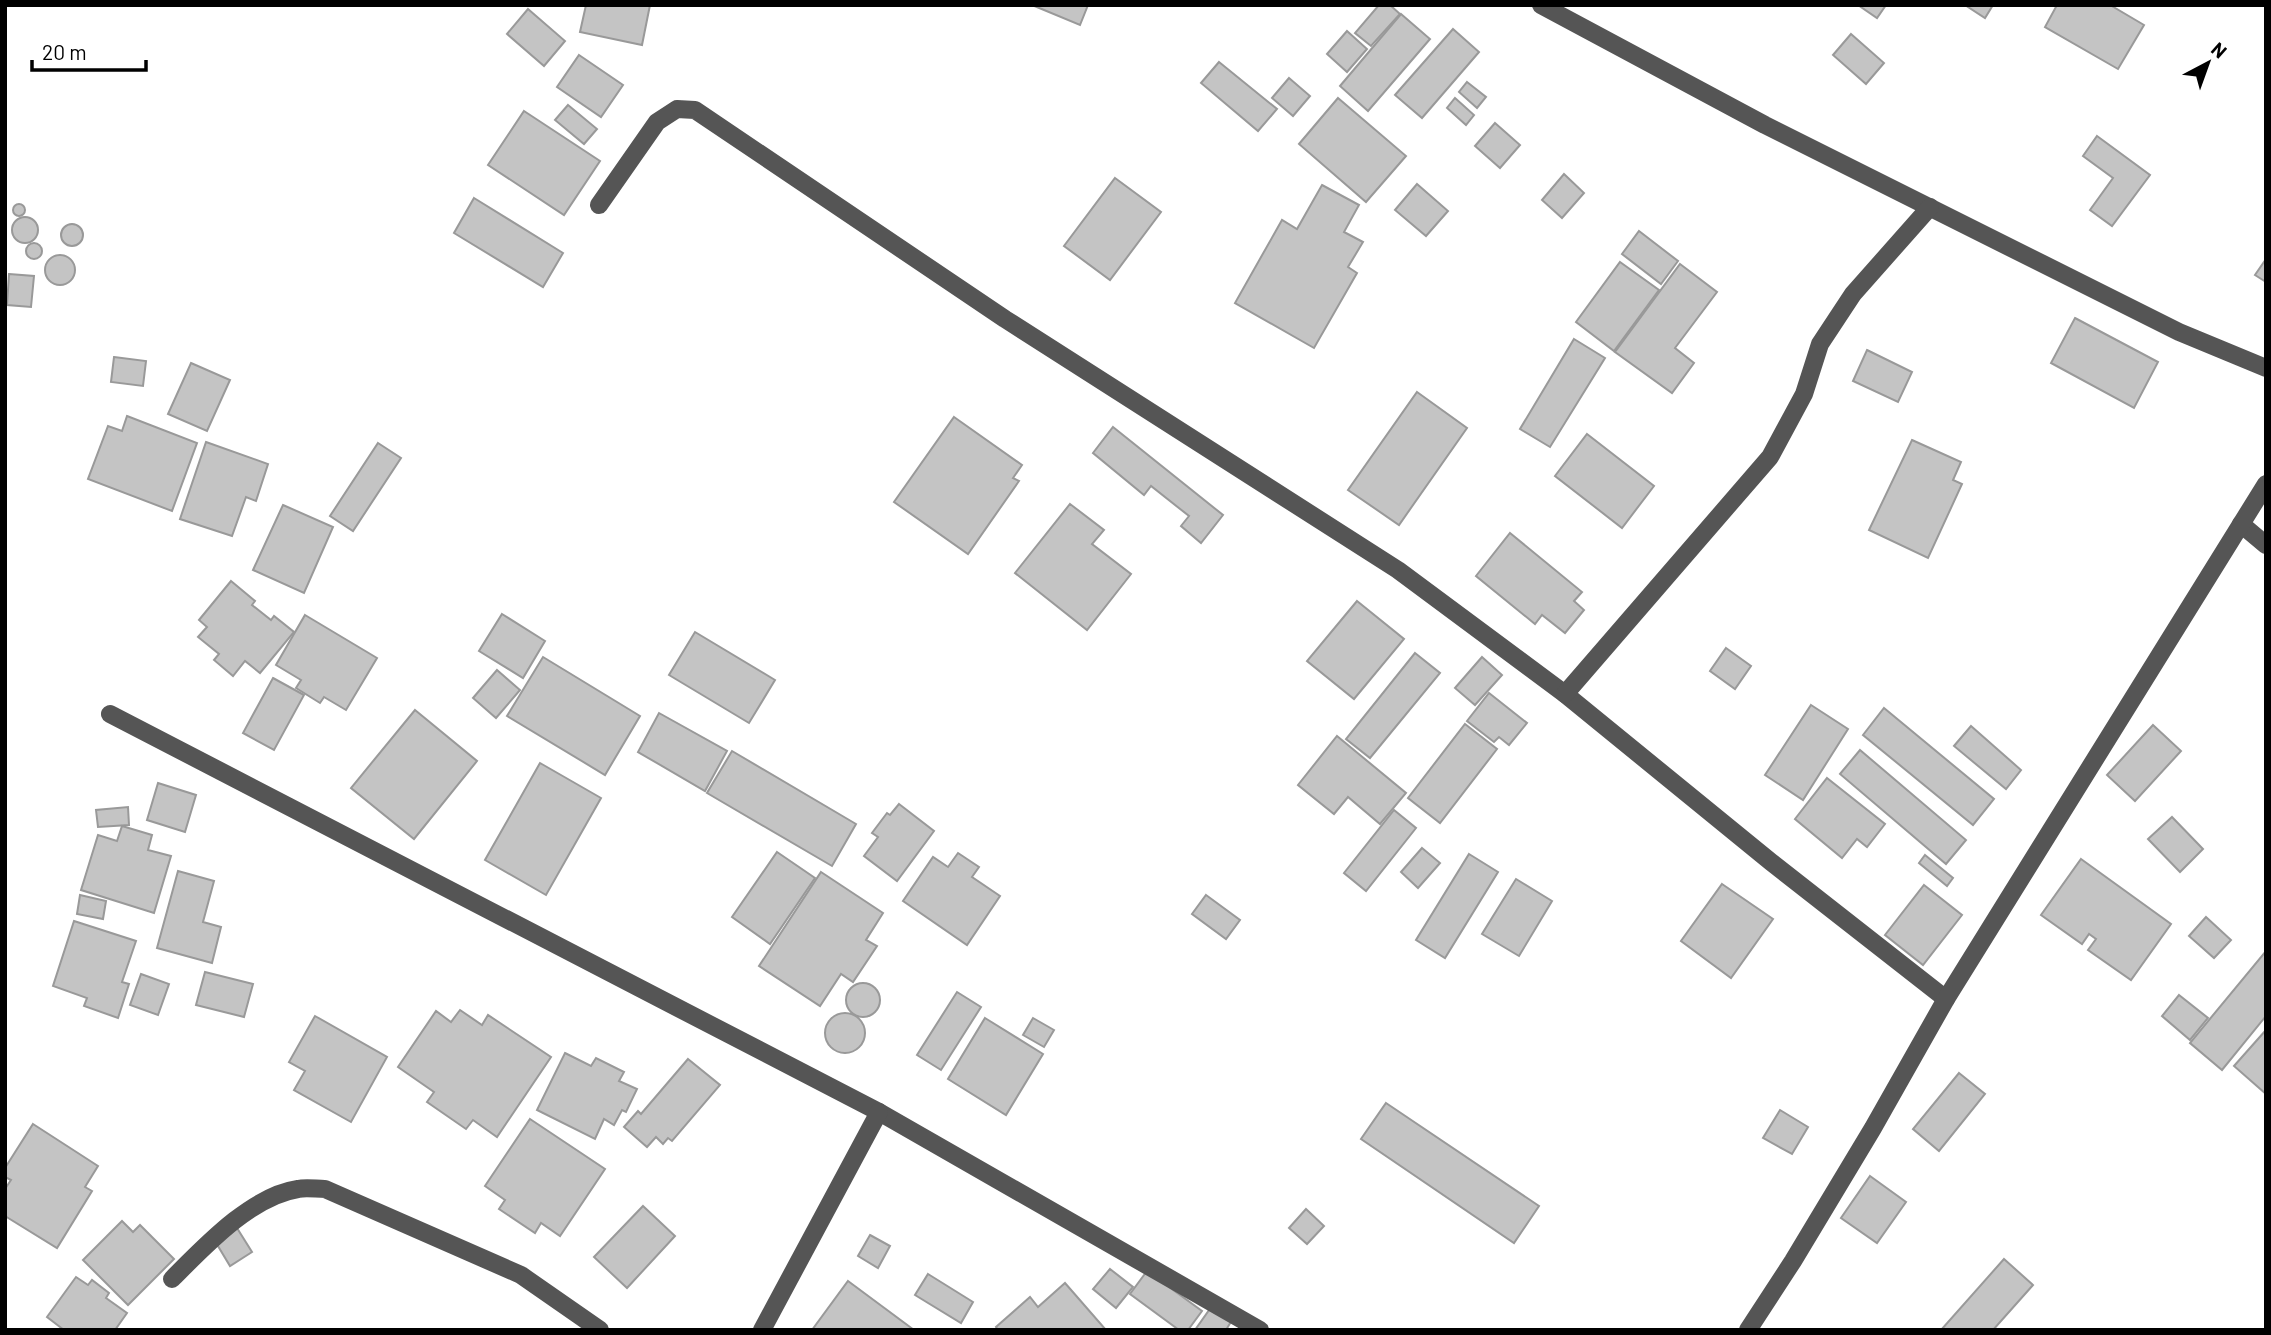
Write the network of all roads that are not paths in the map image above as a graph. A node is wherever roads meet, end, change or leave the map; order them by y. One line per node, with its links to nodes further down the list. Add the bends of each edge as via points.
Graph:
1 (1541, 5): 3 (street)
2 (599, 205): 8 (street, via 657,122 677,109 695,110 1005,319 1398,570)
3 (1930, 207): 4 (street, via 2179,332); 8 (street, via 1853,294 1820,344 1804,394 1770,457)
4 (2266, 368)
5 (2266, 484): 6 (street)
6 (2241, 524): 7 (street); 10 (street)
7 (2266, 545)
8 (1565, 694): 10 (street)
9 (110, 714): 11 (street)
10 (1946, 999): 16 (street)
11 (879, 1112): 14 (street); 15 (street)
12 (172, 1279): 13 (street, via 217,1234 269,1198 298,1189 325,1189 521,1275)
13 (600, 1330)
14 (762, 1330)
15 (1260, 1330)
16 (1748, 1330)

